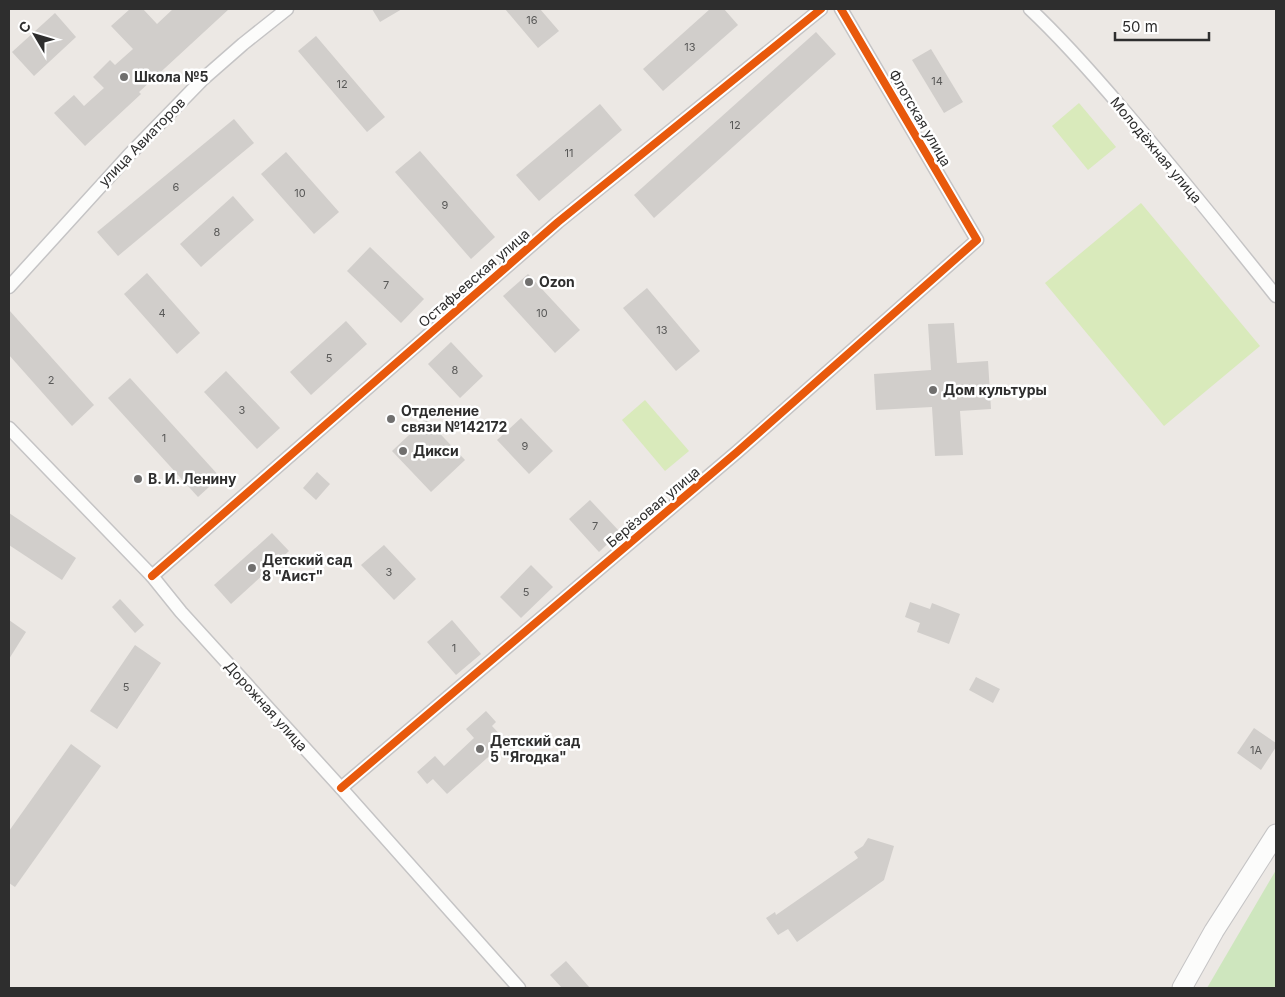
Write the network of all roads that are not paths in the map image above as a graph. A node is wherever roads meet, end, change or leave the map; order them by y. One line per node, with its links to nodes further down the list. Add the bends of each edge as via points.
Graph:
1 (287, 9): 6 (street, улица Авиаторов, via 203,79)
2 (821, 9): 9 (street, Остафьевская улица, via 558,222)
3 (841, 9): 5 (street, Флотская улица)
4 (1030, 9): 7 (street, Молодёжная улица, via 1086,67 1154,146)
5 (977, 240): 10 (street, Берёзовая улица, via 737,452)
6 (9, 287)
7 (1276, 296)
8 (9, 428): 9 (street, Дорожная улица)
9 (152, 576): 10 (street, Дорожная улица)
10 (341, 788): 12 (street, Дорожная улица)
11 (1276, 834): 13 (street)
12 (519, 988)
13 (1182, 988)

